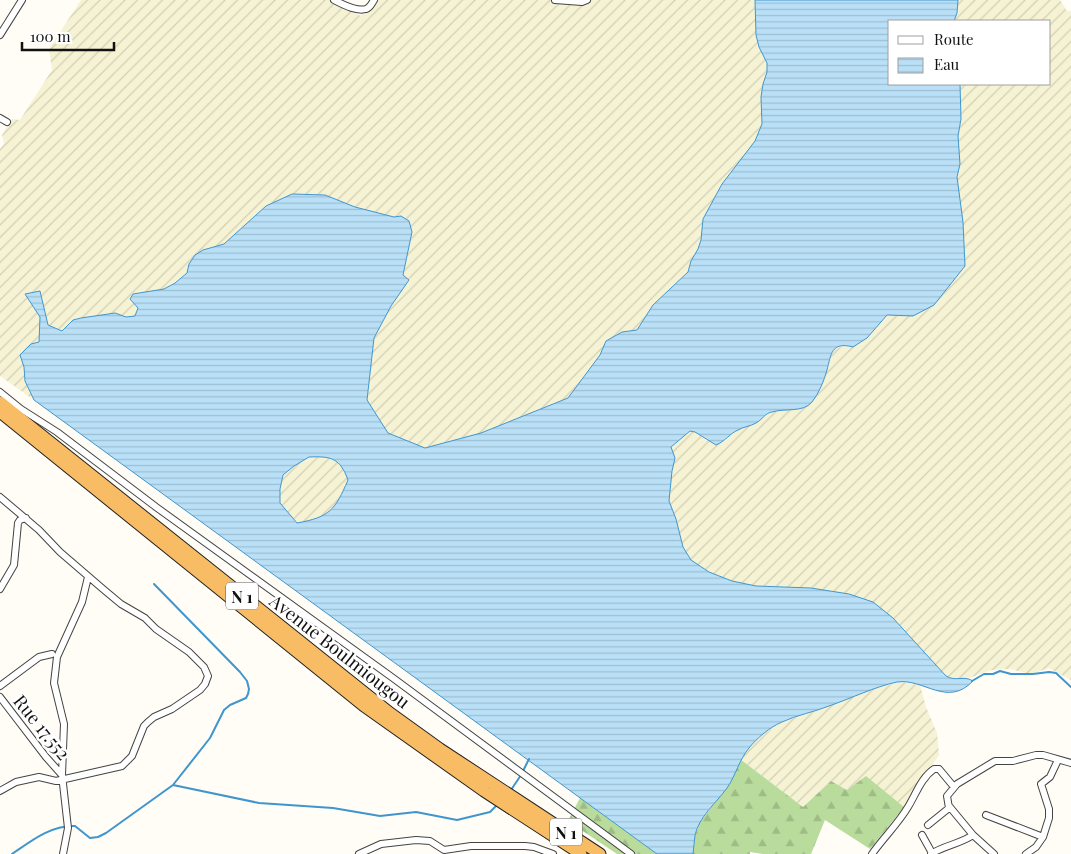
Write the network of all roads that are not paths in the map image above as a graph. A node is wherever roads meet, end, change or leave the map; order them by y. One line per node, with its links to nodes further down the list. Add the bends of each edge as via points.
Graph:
1 (22, 0): 6 (street)
2 (334, 0): 3 (street, via 364,9)
3 (374, 0)
4 (554, 0): 5 (street)
5 (587, 0)
6 (0, 35)
7 (0, 118): 8 (street)
8 (8, 122)
9 (0, 392): 37 (street)
10 (0, 402): 22 (highway, Avenue Boulmiougou / N 1, via 375,702)
11 (0, 412): 22 (highway, Avenue Boulmiougou / N 1, via 364,706)
12 (0, 497): 13 (street)
13 (26, 518): 14 (street); 15 (street, via 18,523 14,565)
14 (88, 577): 16 (street, via 82,602); 21 (street, via 189,652 208,676 200,690 144,726 132,756 122,766)
15 (0, 588)
16 (55, 656): 17 (street, via 46,654); 21 (street, via 54,684 64,724)
17 (0, 686)
18 (0, 697): 21 (street, Rue 17.552)
19 (1058, 760): 20 (street); 23 (street, via 1036,755 1013,761 995,761); 31 (street, via 1050,776 1041,784 1049,809)
20 (1071, 763)
21 (62, 777): 24 (street, via 56,781 39,776 16,782); 32 (street, via 68,828)
22 (487, 787): 26 (highway, Avenue Boulmiougou / N 1)
23 (954, 787): 25 (street, via 947,796); 38 (street, via 938,769 929,773)
24 (0, 791)
25 (950, 806): 28 (street); 30 (street)
26 (529, 815): 35 (highway, Avenue Boulmiougou / N 1); 36 (highway, Avenue Boulmiougou / N 1)
27 (986, 815): 31 (street)
28 (928, 825)
29 (922, 835): 39 (street)
30 (974, 835): 39 (street); 40 (street)
31 (1043, 837): 41 (street)
32 (64, 854)
33 (359, 854): 34 (street, via 381,844 416,840 430,841 444,850 471,846 525,846)
34 (553, 854)
35 (581, 854)
36 (600, 854)
37 (632, 854)
38 (872, 854)
39 (931, 854)
40 (994, 854)
41 (1026, 854)

